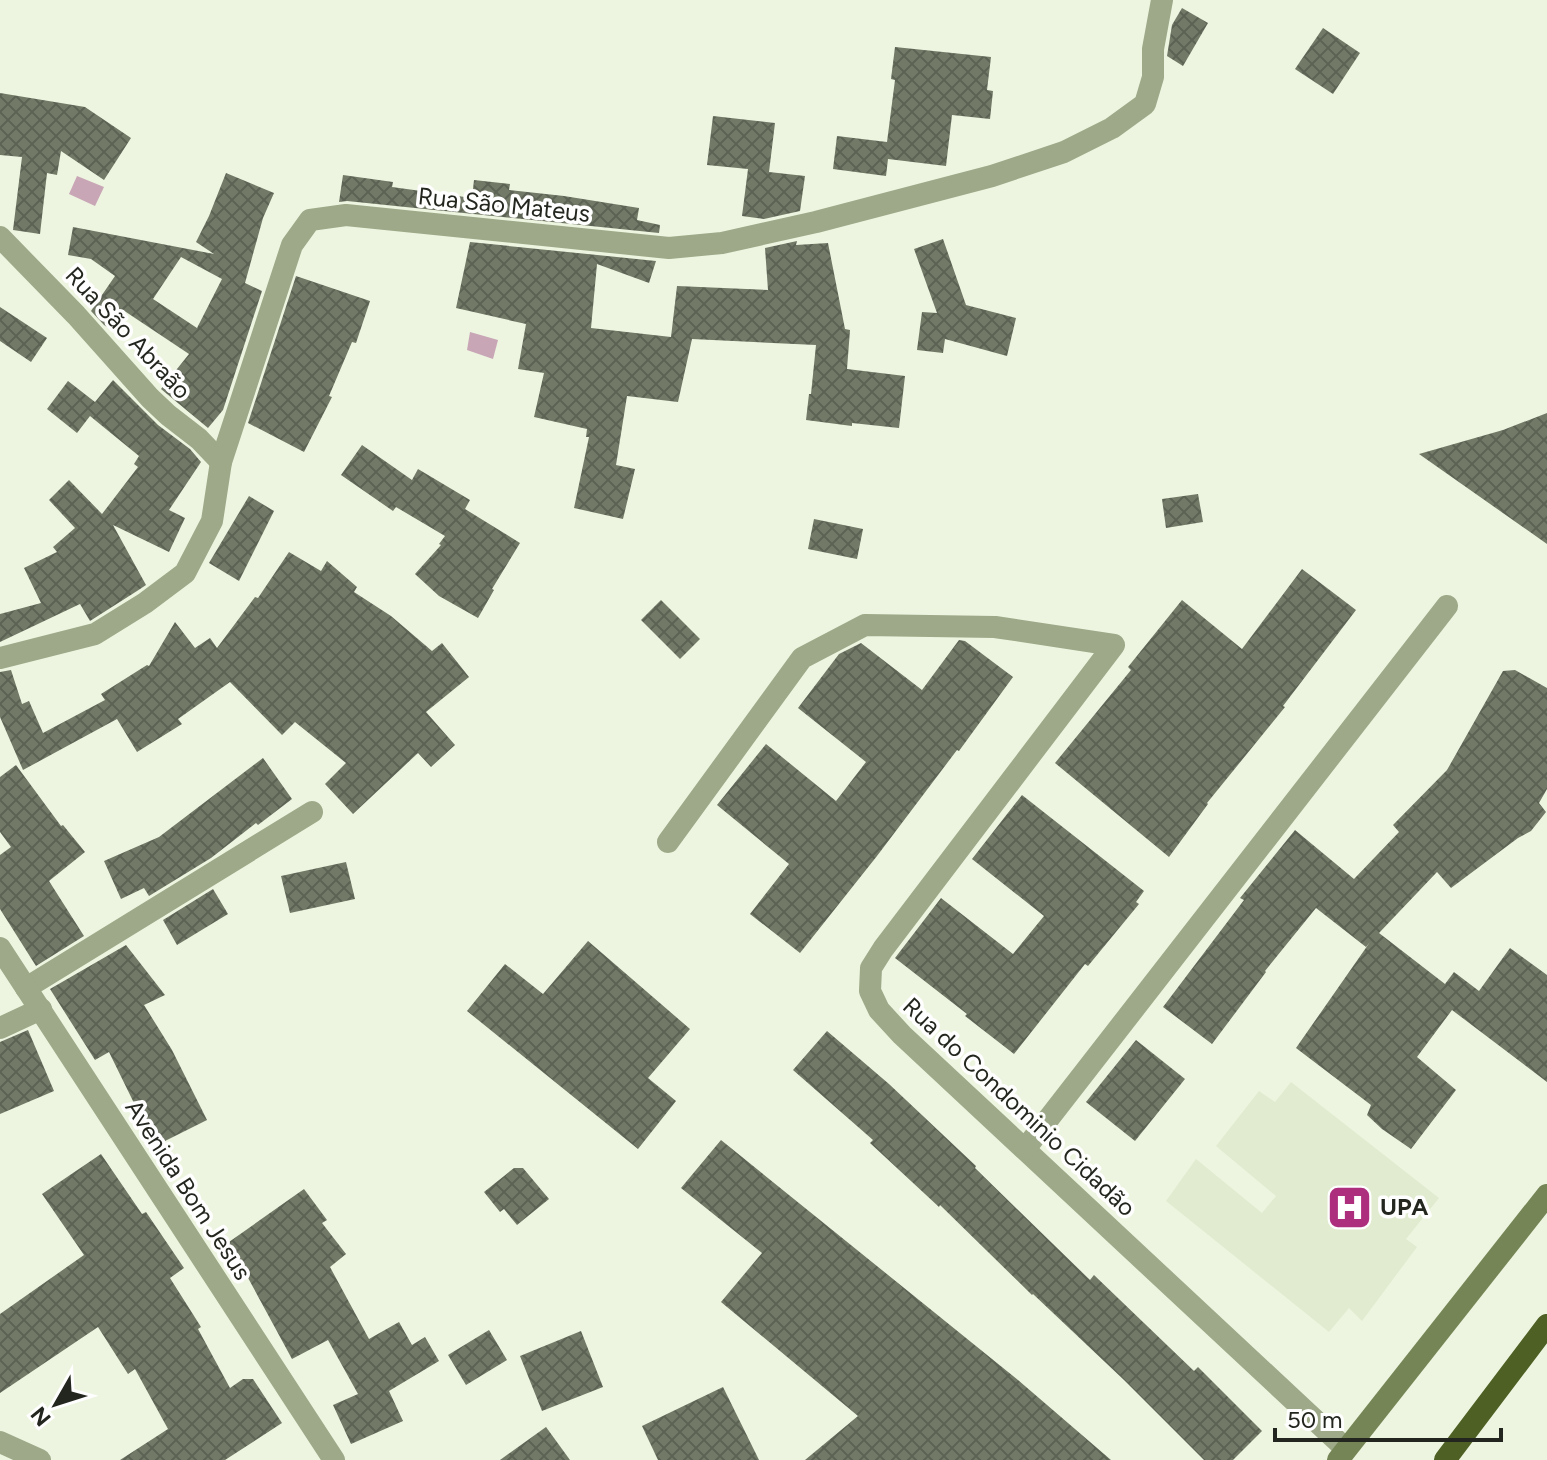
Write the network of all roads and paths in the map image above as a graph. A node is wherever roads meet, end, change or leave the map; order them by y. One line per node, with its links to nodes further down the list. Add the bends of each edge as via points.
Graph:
1 (1162, 0): 3 (street, Rua São Mateus, via 1145,104 1112,128 1064,152 992,176 816,222 722,243 669,248 346,215 310,220 292,245)
2 (0, 237): 3 (street, Rua São Abraão, via 150,398)
3 (221, 462): 5 (street, Rua São Mateus, via 212,521 185,573 95,634)
4 (1447, 606): 12 (street)
5 (0, 658)
6 (312, 812): 9 (street)
7 (668, 842): 12 (street, Rua do Condominio Cidadão, via 802,658 865,625 995,627 1114,645 871,968 870,991 879,1010)
8 (0, 948): 9 (street, Avenida Bom Jesus)
9 (26, 988): 10 (street, Avenida Bom Jesus)
10 (41, 1009): 11 (street); 18 (street, Avenida Bom Jesus)
11 (0, 1028)
12 (1025, 1149): 16 (street, Rua do Condominio Cidadão)
13 (1547, 1195): 16 (main road)
14 (1547, 1325): 19 (highway)
15 (0, 1442): 17 (street)
16 (1342, 1455)
17 (40, 1460)
18 (334, 1460)
19 (1445, 1460)

